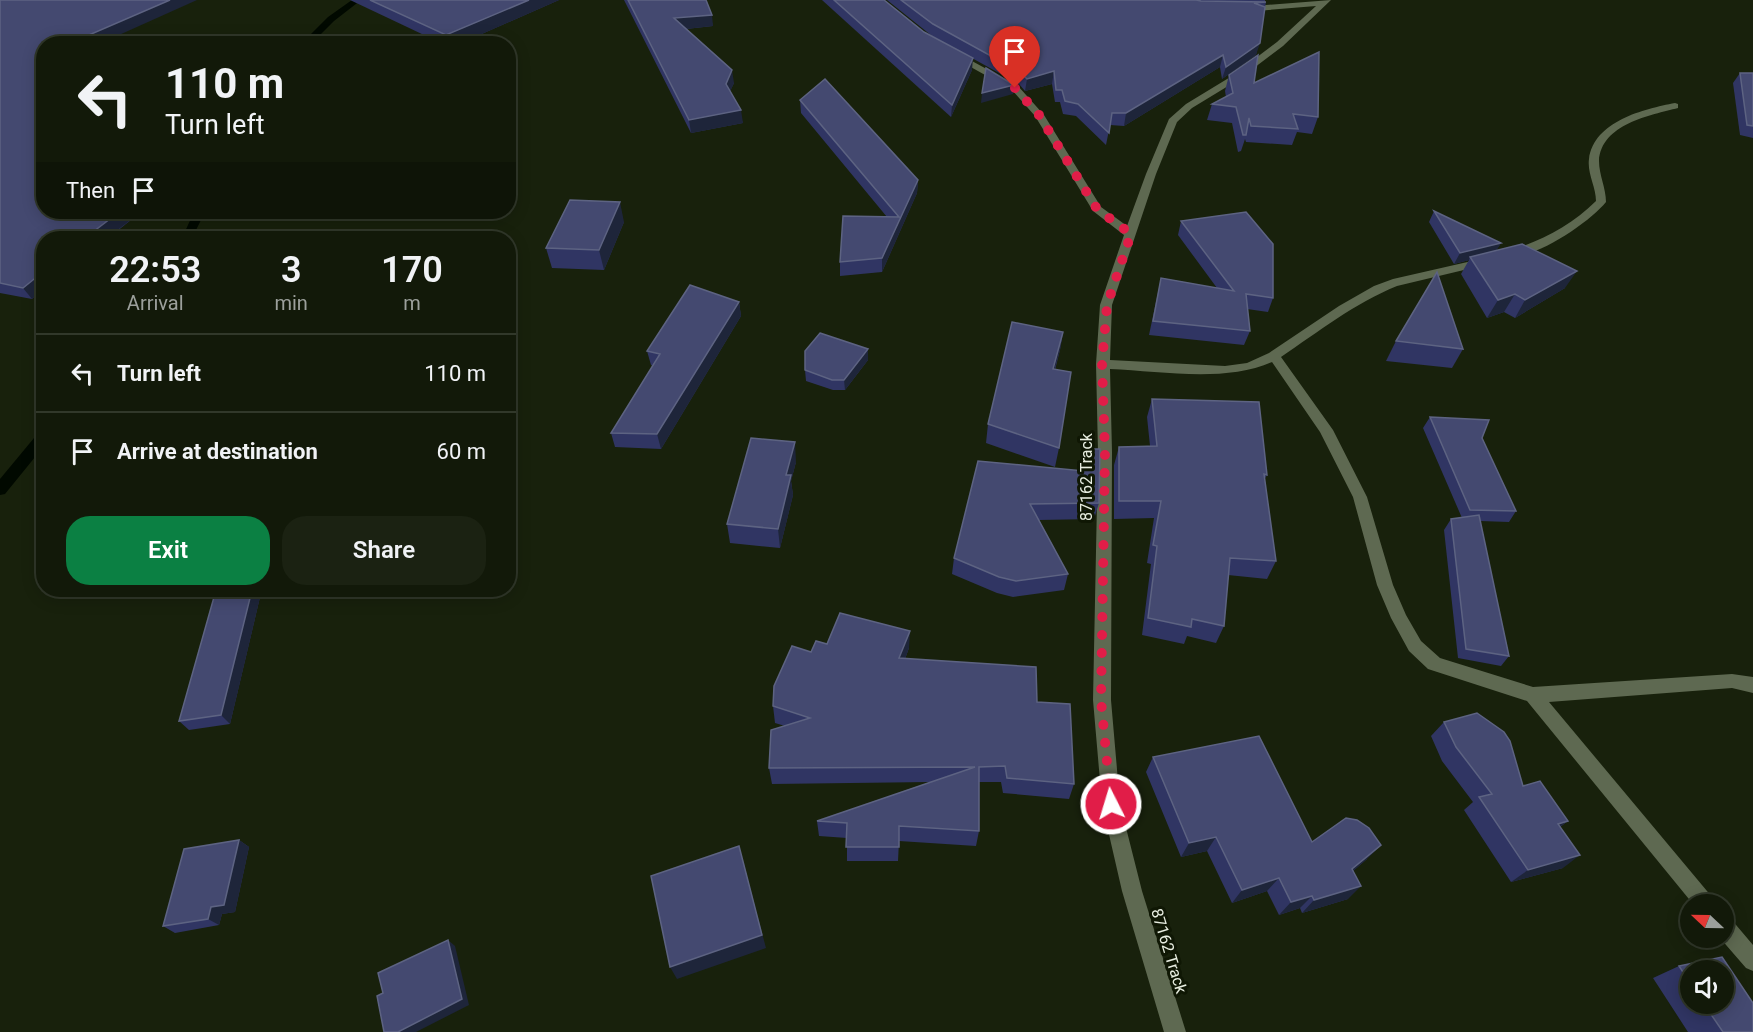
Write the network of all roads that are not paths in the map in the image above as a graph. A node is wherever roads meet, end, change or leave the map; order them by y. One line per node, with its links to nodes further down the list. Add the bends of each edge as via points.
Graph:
1 (1325, 2): 2 (street); 5 (street, 87162 Track, via 1280,44 1173,121)
2 (1236, 9)
3 (947, 51): 5 (street, via 1015,88 1039,115 1097,209)
4 (1675, 106): 6 (street, via 1636,114 1600,143 1594,159 1601,202 1570,231 1540,246 1386,286 1343,309)
5 (1131, 234): 7 (street, 87162 Track, via 1107,305)
6 (1274, 356): 7 (street, via 1249,367 1225,370); 9 (street, via 1326,430 1360,497 1385,585 1415,646 1434,664)
7 (1102, 364): 13 (street, 87162 Track, via 1105,452 1101,700 1111,804 1132,891)
8 (1753, 685): 9 (street, via 1732,681)
9 (1533, 695): 10 (street)
10 (1698, 894)
11 (1734, 939): 12 (street)
12 (1753, 961)
13 (1175, 1032)

